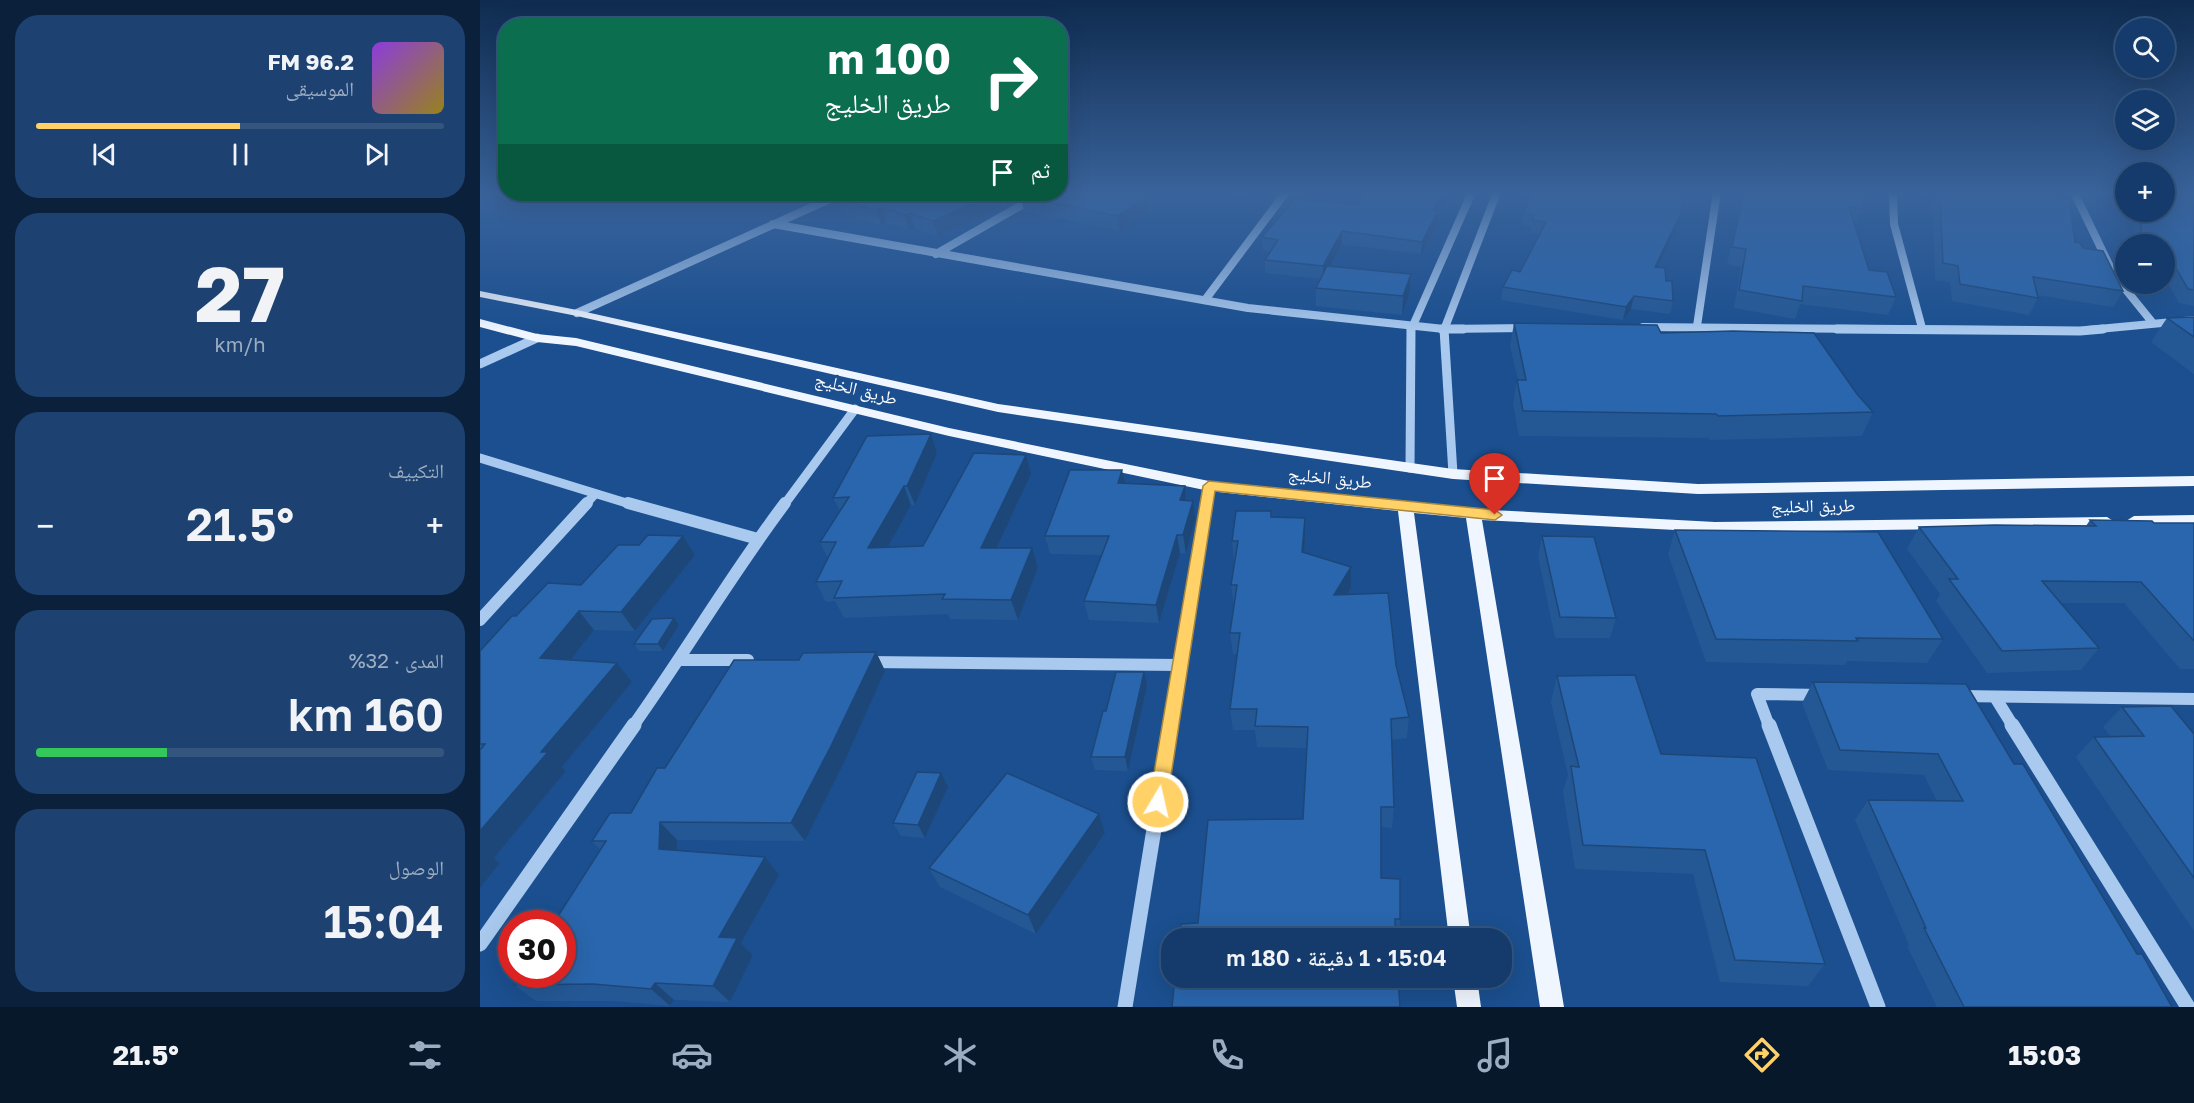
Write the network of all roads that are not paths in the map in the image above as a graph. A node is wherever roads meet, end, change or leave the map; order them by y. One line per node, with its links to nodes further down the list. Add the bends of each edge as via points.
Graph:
1 (740, 239): 13 (street)
2 (854, 239): 10 (street)
3 (962, 239): 10 (street)
4 (1251, 239): 12 (street)
5 (1451, 239): 17 (street)
6 (1479, 239): 22 (street)
7 (1711, 239): 18 (street)
8 (1898, 239): 21 (street)
9 (2097, 239): 15 (street, via 2114,275)
10 (936, 254): 12 (street)
11 (480, 294): 13 (main road, طريق الخليج)
12 (1206, 300): 17 (street)
13 (577, 313): 27 (main road, طريق الخليج, via 998,408)
14 (2194, 320): 15 (street)
15 (2152, 322): 21 (street, via 2080,330)
16 (480, 323): 23 (main road, طريق الخليج)
17 (1411, 326): 22 (street); 27 (street)
18 (1697, 326): 19 (street); 21 (street)
19 (1628, 327)
20 (1536, 328): 22 (street)
21 (1922, 328)
22 (1444, 329): 28 (street)
23 (537, 338): 24 (street); 25 (main road, طريق الخليج, via 576,342)
24 (480, 363)
25 (855, 409): 30 (main road, طريق الخليج); 35 (street)
26 (482, 460): 31 (street)
27 (1410, 468): 28 (main road, طريق الخليج)
28 (1452, 474): 29 (main road, طريق الخليج, via 1698,489)
29 (2194, 481)
30 (1209, 486): 32 (main road, طريق الخليج); 40 (street)
31 (595, 494): 35 (street); 36 (street)
32 (1404, 505): 33 (main road, طريق الخليج); 45 (main road)
33 (1473, 514): 34 (main road, طريق الخليج, via 1714,527); 50 (main road)
34 (2194, 520)
35 (758, 539): 37 (street)
36 (480, 620)
37 (680, 660): 38 (street); 46 (street)
38 (763, 660)
39 (858, 662): 40 (street)
40 (1180, 665): 48 (street)
41 (1829, 695): 51 (street, via 1757,694)
42 (1948, 696): 43 (street)
43 (1995, 697): 44 (street); 52 (street)
44 (2194, 699)
45 (1459, 928)
46 (480, 944)
47 (1466, 988): 49 (main road)
48 (1125, 1007)
49 (1469, 1007)
50 (1552, 1007)
51 (1878, 1007)
52 (2188, 1007)

